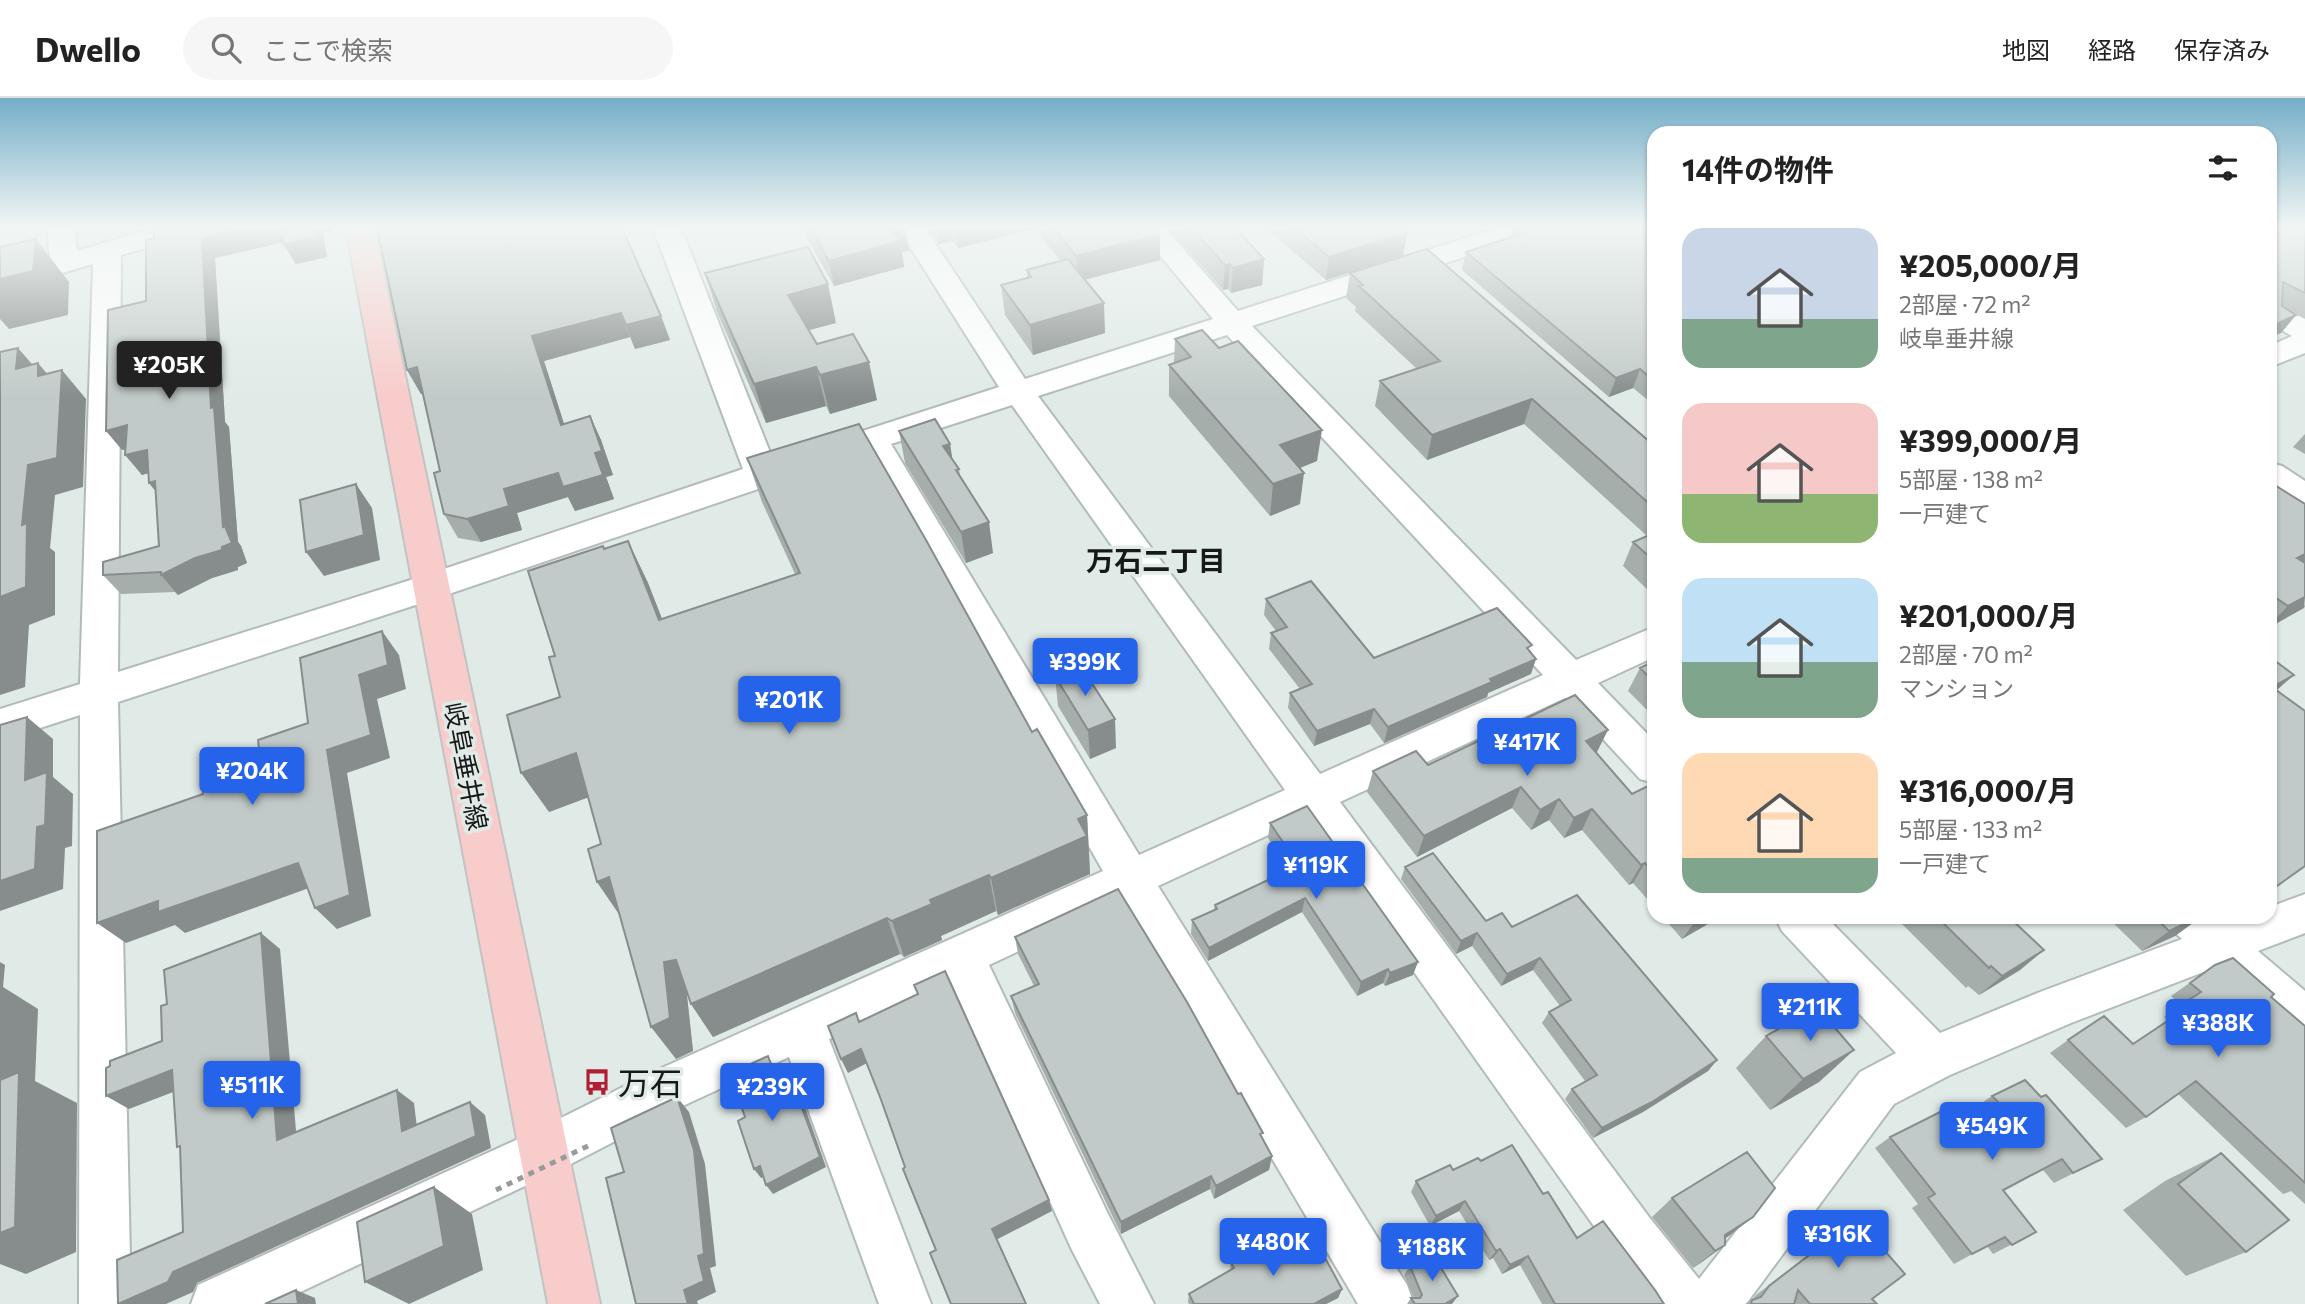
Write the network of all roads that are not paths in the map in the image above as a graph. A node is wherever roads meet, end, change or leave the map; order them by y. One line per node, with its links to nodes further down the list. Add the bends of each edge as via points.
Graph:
1 (106, 284): 20 (street)
2 (371, 284): 17 (main road, 岐阜垂井線)
3 (689, 284): 14 (street)
4 (948, 284): 12 (street)
5 (1199, 284): 8 (street)
6 (1357, 284): 8 (street)
7 (2277, 315): 9 (street)
8 (1233, 324): 12 (street); 19 (street)
9 (2305, 331)
10 (2305, 341): 11 (street)
11 (2277, 355)
12 (1020, 393): 13 (street); 23 (street)
13 (873, 441): 14 (street); 24 (street)
14 (762, 475): 17 (street)
15 (2277, 479): 16 (street)
16 (2305, 497)
17 (430, 587): 20 (street); 34 (main road, 岐阜垂井線)
18 (1647, 644): 19 (street)
19 (1569, 678): 22 (street); 23 (street)
20 (99, 693): 21 (street); 35 (street)
21 (0, 725)
22 (1647, 760)
23 (1315, 797): 24 (street); 41 (street, via 1630,1235)
24 (1130, 879): 30 (street); 40 (street)
25 (2305, 913): 26 (street)
26 (2277, 918)
27 (1804, 924): 33 (street)
28 (2243, 924): 29 (street)
29 (2204, 931): 31 (street); 33 (street, via 2056,1007)
30 (961, 954): 32 (street); 39 (street)
31 (2305, 1020)
32 (802, 1030): 34 (street, via 650,1098); 38 (street)
33 (1933, 1059): 42 (street, via 1877,1088)
34 (568, 1148): 36 (street); 37 (main road, 岐阜垂井線)
35 (105, 1304)
36 (217, 1304)
37 (574, 1304)
38 (905, 1304)
39 (1128, 1304)
40 (1388, 1304)
41 (1685, 1304)
42 (1713, 1304)

